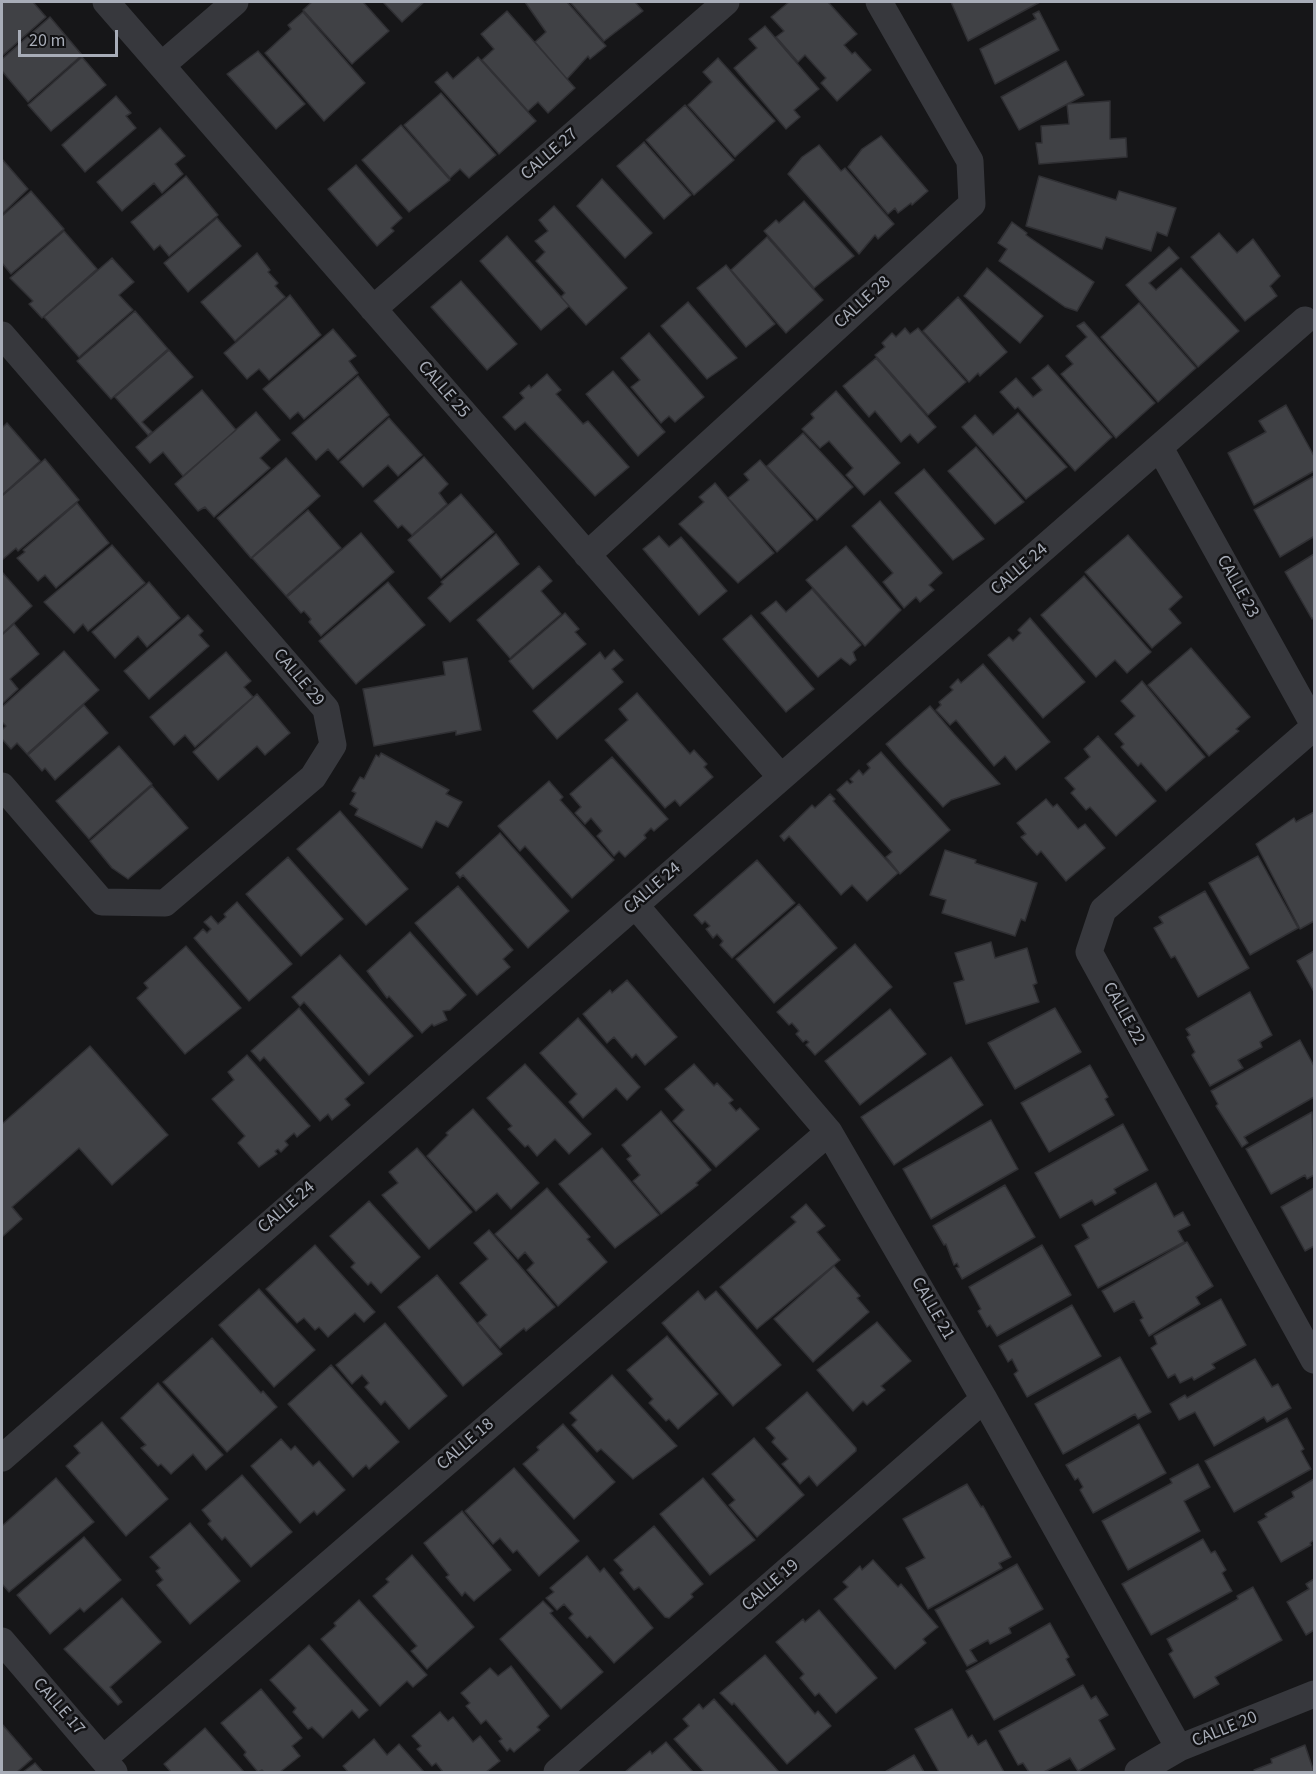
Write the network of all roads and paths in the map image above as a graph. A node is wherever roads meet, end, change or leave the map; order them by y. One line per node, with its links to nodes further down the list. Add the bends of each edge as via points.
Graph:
1 (106, 2): 5 (street, CALLE 25)
2 (236, 2): 5 (street)
3 (726, 2): 6 (street, CALLE 27)
4 (879, 2): 10 (street, CALLE 28, via 970,161 972,204)
5 (162, 65): 6 (street, CALLE 25)
6 (373, 309): 10 (street, CALLE 25)
7 (1305, 320): 9 (street, CALLE 24)
8 (2, 335): 13 (street, CALLE 29, via 326,709 333,745 313,777 165,903 102,902)
9 (1160, 447): 11 (street, CALLE 23); 12 (street, CALLE 24)
10 (587, 555): 12 (street, CALLE 25)
11 (1314, 726): 16 (street, CALLE 22, via 1103,910 1089,952)
12 (781, 777): 14 (street, CALLE 24)
13 (2, 786)
14 (634, 905): 15 (street, CALLE 21); 18 (street, CALLE 24)
15 (829, 1132): 17 (street, CALLE 21); 22 (street, CALLE 18)
16 (1314, 1360)
17 (984, 1400): 21 (street, CALLE 21); 23 (street, CALLE 19)
18 (2, 1458)
19 (2, 1641): 22 (street, CALLE 17)
20 (1314, 1694): 21 (street, CALLE 20)
21 (1179, 1748): 24 (street, CALLE 20)
22 (109, 1766)
23 (558, 1773)
24 (1138, 1773)

